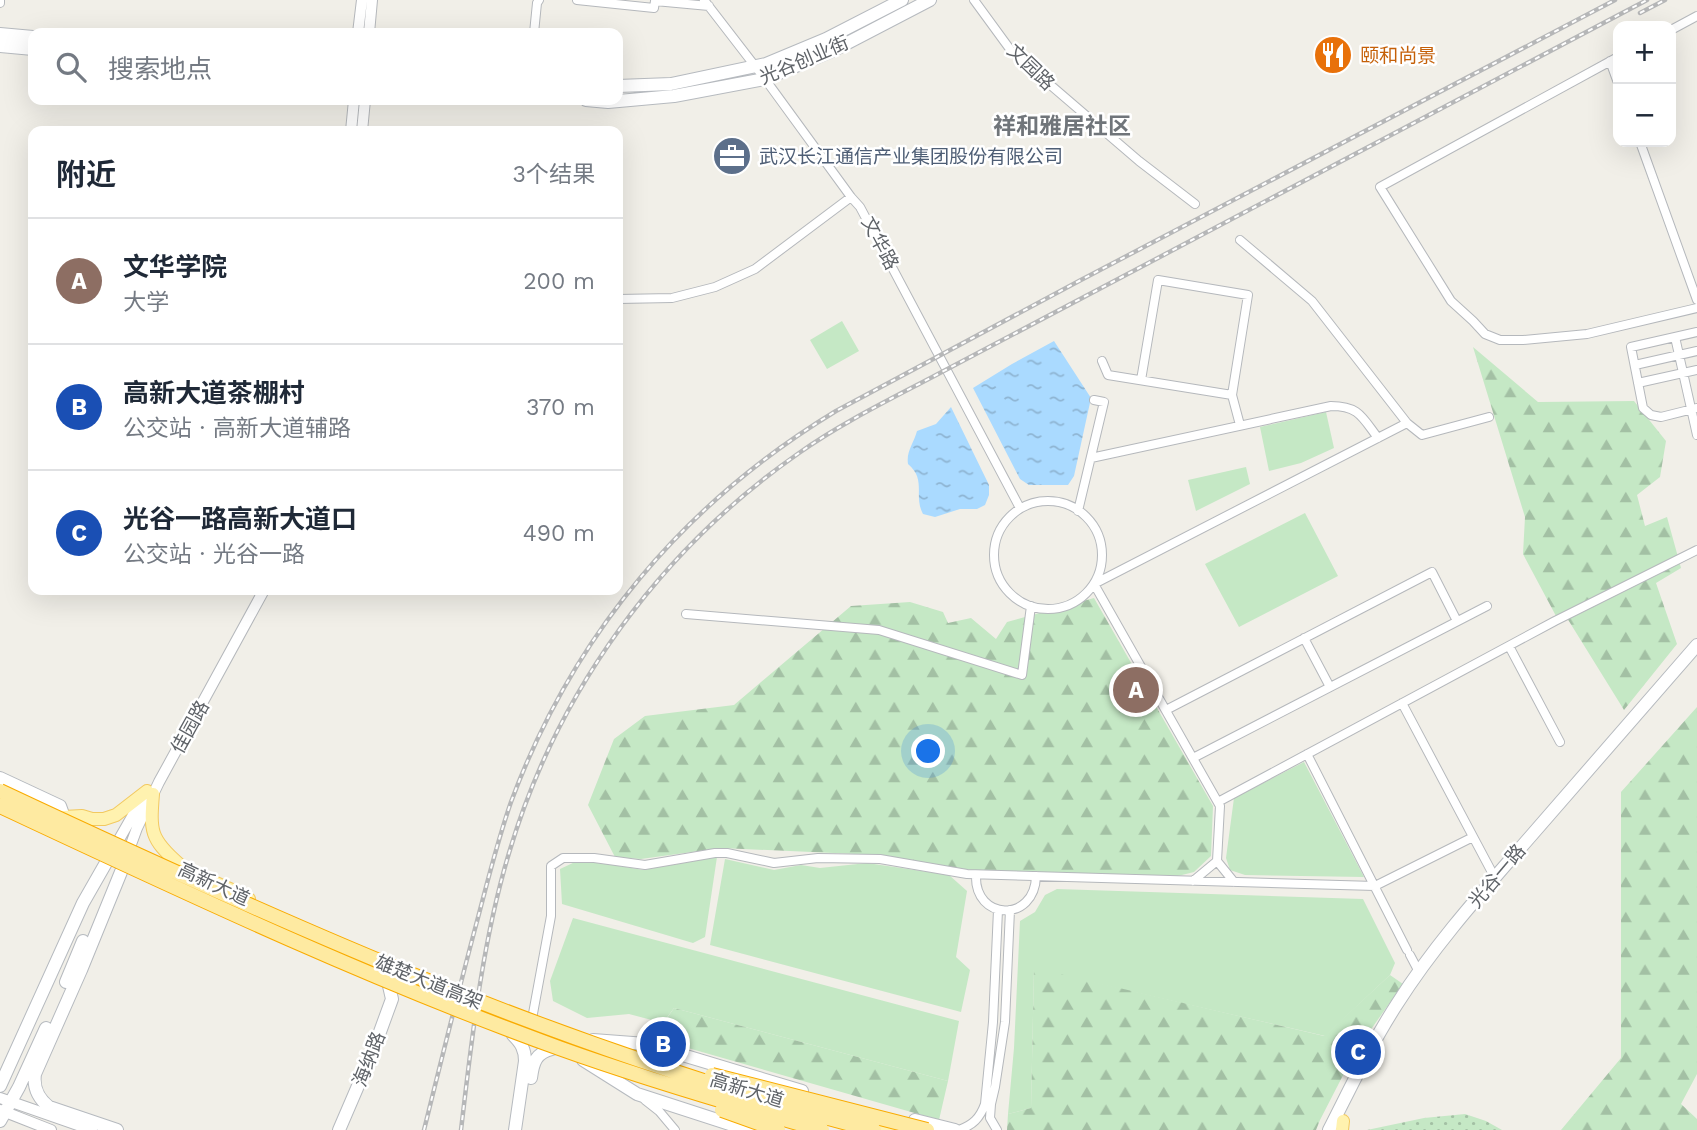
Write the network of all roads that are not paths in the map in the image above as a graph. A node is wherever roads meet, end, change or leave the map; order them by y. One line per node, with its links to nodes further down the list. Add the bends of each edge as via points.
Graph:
1 (362, 0): 11 (street)
2 (372, 0): 12 (street)
3 (539, 0): 13 (street)
4 (577, 0): 8 (street, via 654,8 655,1)
5 (902, 0): 19 (main road, 光谷创业街, via 826,38)
6 (930, 0): 20 (main road, 光谷创业街, via 834,50)
7 (974, 0): 29 (street, 文园路, via 1012,52)
8 (707, 3): 19 (street, 文华路)
9 (1697, 16): 10 (street)
10 (1676, 27)
11 (359, 28)
12 (369, 28)
13 (534, 28)
14 (0, 34): 15 (main road)
15 (28, 37)
16 (0, 46): 17 (main road)
17 (28, 49)
18 (1613, 60): 33 (street, via 1380,187 1451,301 1485,334 1500,340 1587,334)
19 (755, 66): 20 (street, 文华路); 21 (main road, 光谷创业街, via 671,84)
20 (765, 79): 22 (main road, 光谷创业街); 28 (street, 文华路)
21 (623, 86)
22 (623, 101)
23 (354, 105): 25 (street)
24 (365, 105): 26 (street)
25 (351, 126)
26 (362, 126)
27 (1642, 147): 32 (street)
28 (851, 197): 31 (street, via 755,269 715,287 673,298); 53 (street, 文华路)
29 (1195, 204)
30 (1240, 240): 48 (street, via 1312,301)
31 (623, 299)
32 (1697, 300)
33 (1697, 308)
34 (1697, 332): 35 (street)
35 (1675, 337): 37 (street); 39 (street, via 1631,346)
36 (1697, 351): 37 (street)
37 (1679, 355): 39 (street); 41 (street)
38 (1102, 361): 42 (street, via 1108,375)
39 (1634, 365): 43 (street)
40 (1697, 370): 41 (street)
41 (1683, 373): 43 (street); 46 (street)
42 (1141, 380): 44 (street); 44 (street, via 1158,280 1248,295)
43 (1638, 383): 46 (street, via 1643,408 1651,415)
44 (1232, 395): 49 (street)
45 (1094, 400): 52 (street, via 1104,402)
46 (1694, 409): 50 (street)
47 (1489, 417): 48 (street, via 1422,435)
48 (1407, 423): 51 (street)
49 (1240, 425): 51 (street, via 1346,406 1357,412); 52 (street)
50 (1697, 435)
51 (1378, 438): 56 (street)
52 (1091, 458): 54 (street)
53 (1020, 508): 54 (street, via 1055,502); 60 (street, via 997,535 993,552 1003,586)
54 (1078, 511): 56 (street, via 1097,532 1102,549)
55 (1697, 550): 65 (street)
56 (1094, 584): 60 (street, via 1066,606); 69 (street)
57 (256, 595): 75 (street, 佳园路)
58 (261, 595): 75 (street, 佳园路)
59 (1487, 606): 62 (street)
60 (1031, 607): 61 (street, via 1022,676 879,630)
61 (686, 614)
62 (1458, 621): 63 (street, via 1432,572); 67 (street)
63 (1304, 638): 67 (street); 69 (street)
64 (1697, 645): 88 (main road, 光谷一路)
65 (1509, 646): 68 (street); 70 (street)
66 (1697, 656): 114 (main road, 光谷一路, via 1447,948 1402,1010 1360,1082)
67 (1330, 687): 72 (street)
68 (1402, 703): 71 (street); 80 (street)
69 (1166, 710): 72 (street)
70 (1560, 741)
71 (1307, 754): 76 (street); 91 (street)
72 (1193, 758): 76 (street)
73 (0, 778): 79 (main road, via 60,806)
74 (0, 790): 79 (main road, 高新大道); 105 (highway, 雄楚大道高架, bridge, via 325,939)
75 (150, 792): 79 (main road, via 104,819); 81 (street, 佳园路, via 137,828); 85 (main road, via 157,842)
76 (1218, 802): 83 (street)
77 (0, 806): 107 (highway, 雄楚大道高架, bridge, via 422,995)
78 (0, 812): 82 (main road, 高新大道)
79 (64, 817): 81 (main road, 高新大道)
80 (1473, 837): 88 (street); 91 (street)
81 (124, 844): 82 (street, 佳园路); 84 (street, 佳园路); 85 (main road, 高新大道)
82 (107, 860): 84 (main road, 高新大道); 108 (main road)
83 (1217, 862): 89 (street); 90 (street)
84 (123, 867): 95 (main road, 高新大道); 111 (main road, via 108,884 19,1087); 112 (main road, via 35,1074 33,1083 43,1101)
85 (185, 869): 92 (main road, 高新大道)
86 (976, 875): 87 (street); 93 (street, via 981,897); 102 (street, via 880,859 774,863 715,853 645,865 564,858 551,866 551,916)
87 (1036, 876): 89 (street); 94 (street, via 1030,899)
88 (1494, 878): 96 (main road, 光谷一路)
89 (1193, 881): 90 (street)
90 (1234, 882): 91 (street)
91 (1375, 886): 96 (street)
92 (265, 908): 95 (main road, via 250,912); 97 (main road, 高新大道)
93 (998, 910): 94 (street); 131 (street, via 985,1104 976,1120)
94 (1010, 910): 132 (street, via 1005,1022 990,1118)
95 (258, 928): 98 (main road, 高新大道)
96 (1419, 972): 133 (main road, 光谷一路, via 1375,1039)
97 (429, 978)
98 (389, 986): 99 (main road, 高新大道); 118 (main road, 海纳路, via 392,999)
99 (406, 993): 100 (main road, 高新大道); 119 (main road, 海纳路)
100 (421, 1000)
101 (513, 1011): 102 (main road, 高新大道)
102 (532, 1019): 103 (main road, 高新大道)
103 (591, 1040): 110 (main road, via 646,1044); 128 (main road, 高新大道, via 717,1082)
104 (552, 1049): 106 (main road, 高新大道); 120 (main road, 高新大道, via 510,1033 522,1045 525,1061); 121 (main road, via 543,1051 533,1064)
105 (607, 1049): 127 (highway, 雄楚大道高架, bridge); 130 (highway, bridge)
106 (583, 1060): 109 (main road); 125 (main road, 高新大道)
107 (667, 1084): 124 (highway, bridge); 126 (highway, 雄楚大道高架, bridge)
108 (0, 1086)
109 (637, 1094): 113 (main road); 122 (street)
110 (857, 1106): 129 (main road); 131 (main road)
111 (3, 1109): 115 (street); 116 (street)
112 (64, 1112): 116 (street); 117 (main road)
113 (715, 1126): 123 (main road)
114 (1342, 1127)
115 (51, 1130)
116 (94, 1130)
117 (117, 1130)
118 (339, 1130)
119 (348, 1130)
120 (515, 1130)
121 (522, 1130)
122 (675, 1130)
123 (748, 1130)
124 (778, 1130)
125 (803, 1130)
126 (822, 1130)
127 (874, 1130)
128 (889, 1130)
129 (903, 1130)
130 (927, 1130)
131 (957, 1130)
132 (997, 1130)
133 (1329, 1130)

